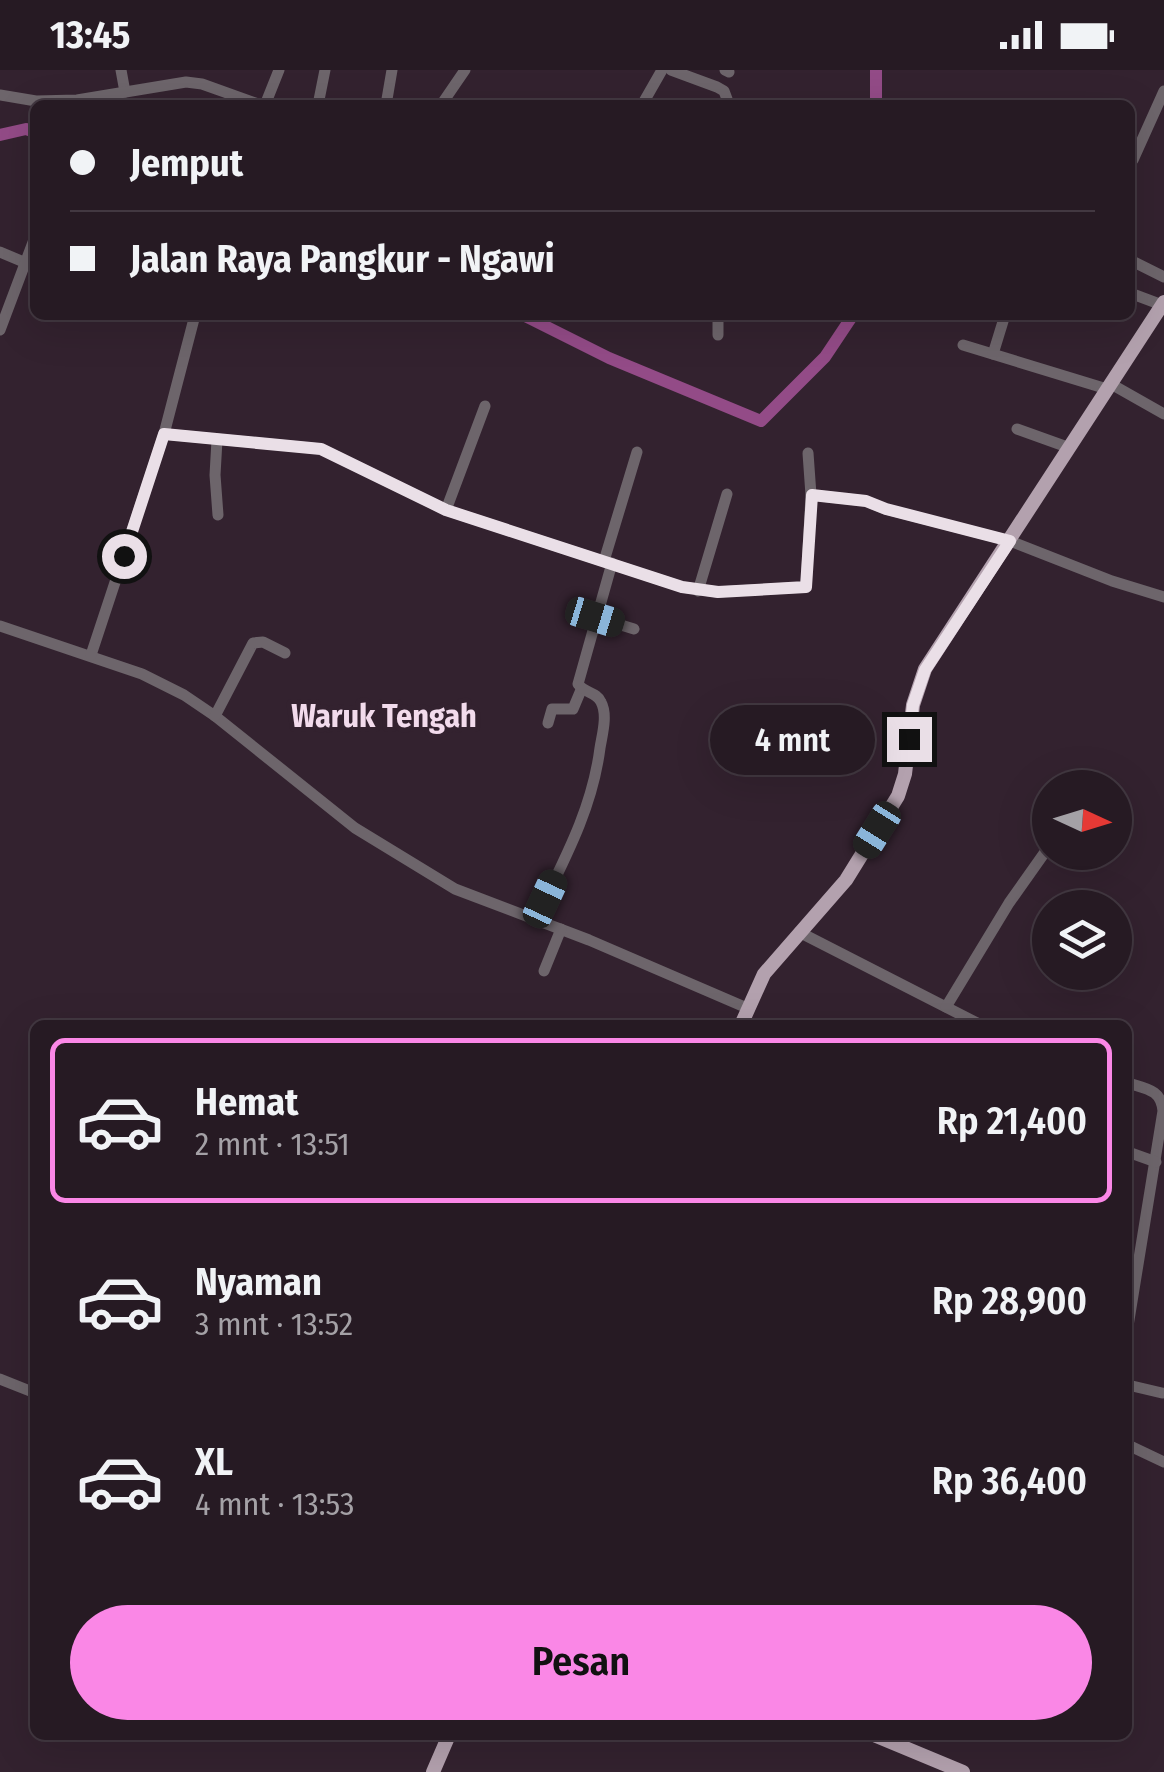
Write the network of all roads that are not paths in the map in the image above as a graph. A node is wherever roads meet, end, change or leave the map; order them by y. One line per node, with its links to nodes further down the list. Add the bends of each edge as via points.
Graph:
1 (121, 70): 9 (street)
2 (279, 70): 15 (street)
3 (326, 70): 16 (street)
4 (392, 70): 17 (street)
5 (464, 70): 18 (street)
6 (662, 70): 19 (street)
7 (671, 70): 11 (street, via 717,87)
8 (1164, 91): 20 (street)
9 (125, 92): 13 (street); 14 (street, via 186,82)
10 (0, 96): 12 (street)
11 (728, 99)
12 (30, 100)
13 (77, 100)
14 (248, 100)
15 (265, 100)
16 (319, 100)
17 (387, 100)
18 (445, 100)
19 (645, 100)
20 (1135, 156)
21 (30, 251): 24 (street)
22 (0, 252): 24 (street)
23 (1135, 262): 25 (street)
24 (26, 263): 28 (street)
25 (1164, 277)
26 (1135, 294): 27 (street)
27 (1163, 304): 36 (main road)
28 (3, 313): 32 (street)
29 (194, 320): 40 (street)
30 (718, 320): 33 (street)
31 (1003, 320): 35 (street)
32 (0, 330)
33 (718, 334)
34 (963, 345): 35 (street)
35 (993, 354): 36 (street)
36 (1109, 386): 38 (street); 42 (main road)
37 (485, 406): 47 (street)
38 (1164, 414)
39 (1018, 429): 42 (street)
40 (164, 434): 41 (street); 57 (street)
41 (217, 440): 47 (street, via 321,449); 48 (street)
42 (1070, 448): 49 (main road)
43 (637, 452): 50 (street)
44 (808, 454): 46 (street)
45 (727, 494): 51 (street)
46 (812, 495): 49 (street, via 866,501); 51 (street, via 806,587)
47 (446, 510): 50 (street)
48 (218, 515)
49 (1010, 541): 52 (street); 64 (main road, via 925,670 893,806 846,880)
50 (608, 562): 51 (street); 53 (street)
51 (698, 591)
52 (1164, 597)
53 (595, 617): 55 (street); 58 (street)
54 (0, 626): 57 (street)
55 (634, 629)
56 (285, 653): 59 (street, via 253,644)
57 (91, 656): 59 (street, via 184,694)
58 (581, 690): 60 (street, via 573,709 553,708); 62 (street, via 602,703 599,762 580,826)
59 (216, 716): 62 (street, via 386,849 455,889)
60 (548, 724)
61 (1033, 870): 66 (street)
62 (535, 920): 63 (street)
63 (561, 930): 65 (street); 67 (street)
64 (799, 932): 66 (street); 67 (main road, via 764,974)
65 (544, 971)
66 (946, 1006): 69 (street)
67 (747, 1008): 68 (main road)
68 (742, 1020)
69 (973, 1020)
70 (1132, 1084): 72 (street, via 1162,1100)
71 (1132, 1153): 72 (street)
72 (1156, 1162): 73 (street)
73 (1133, 1248): 74 (street)
74 (1132, 1272)
75 (0, 1379): 77 (street)
76 (1132, 1386): 78 (street)
77 (30, 1391)
78 (1162, 1393)
79 (1132, 1447): 80 (street)
80 (1164, 1462)
81 (447, 1740): 83 (main road)
82 (886, 1740): 84 (main road)
83 (433, 1772)
84 (962, 1772)

